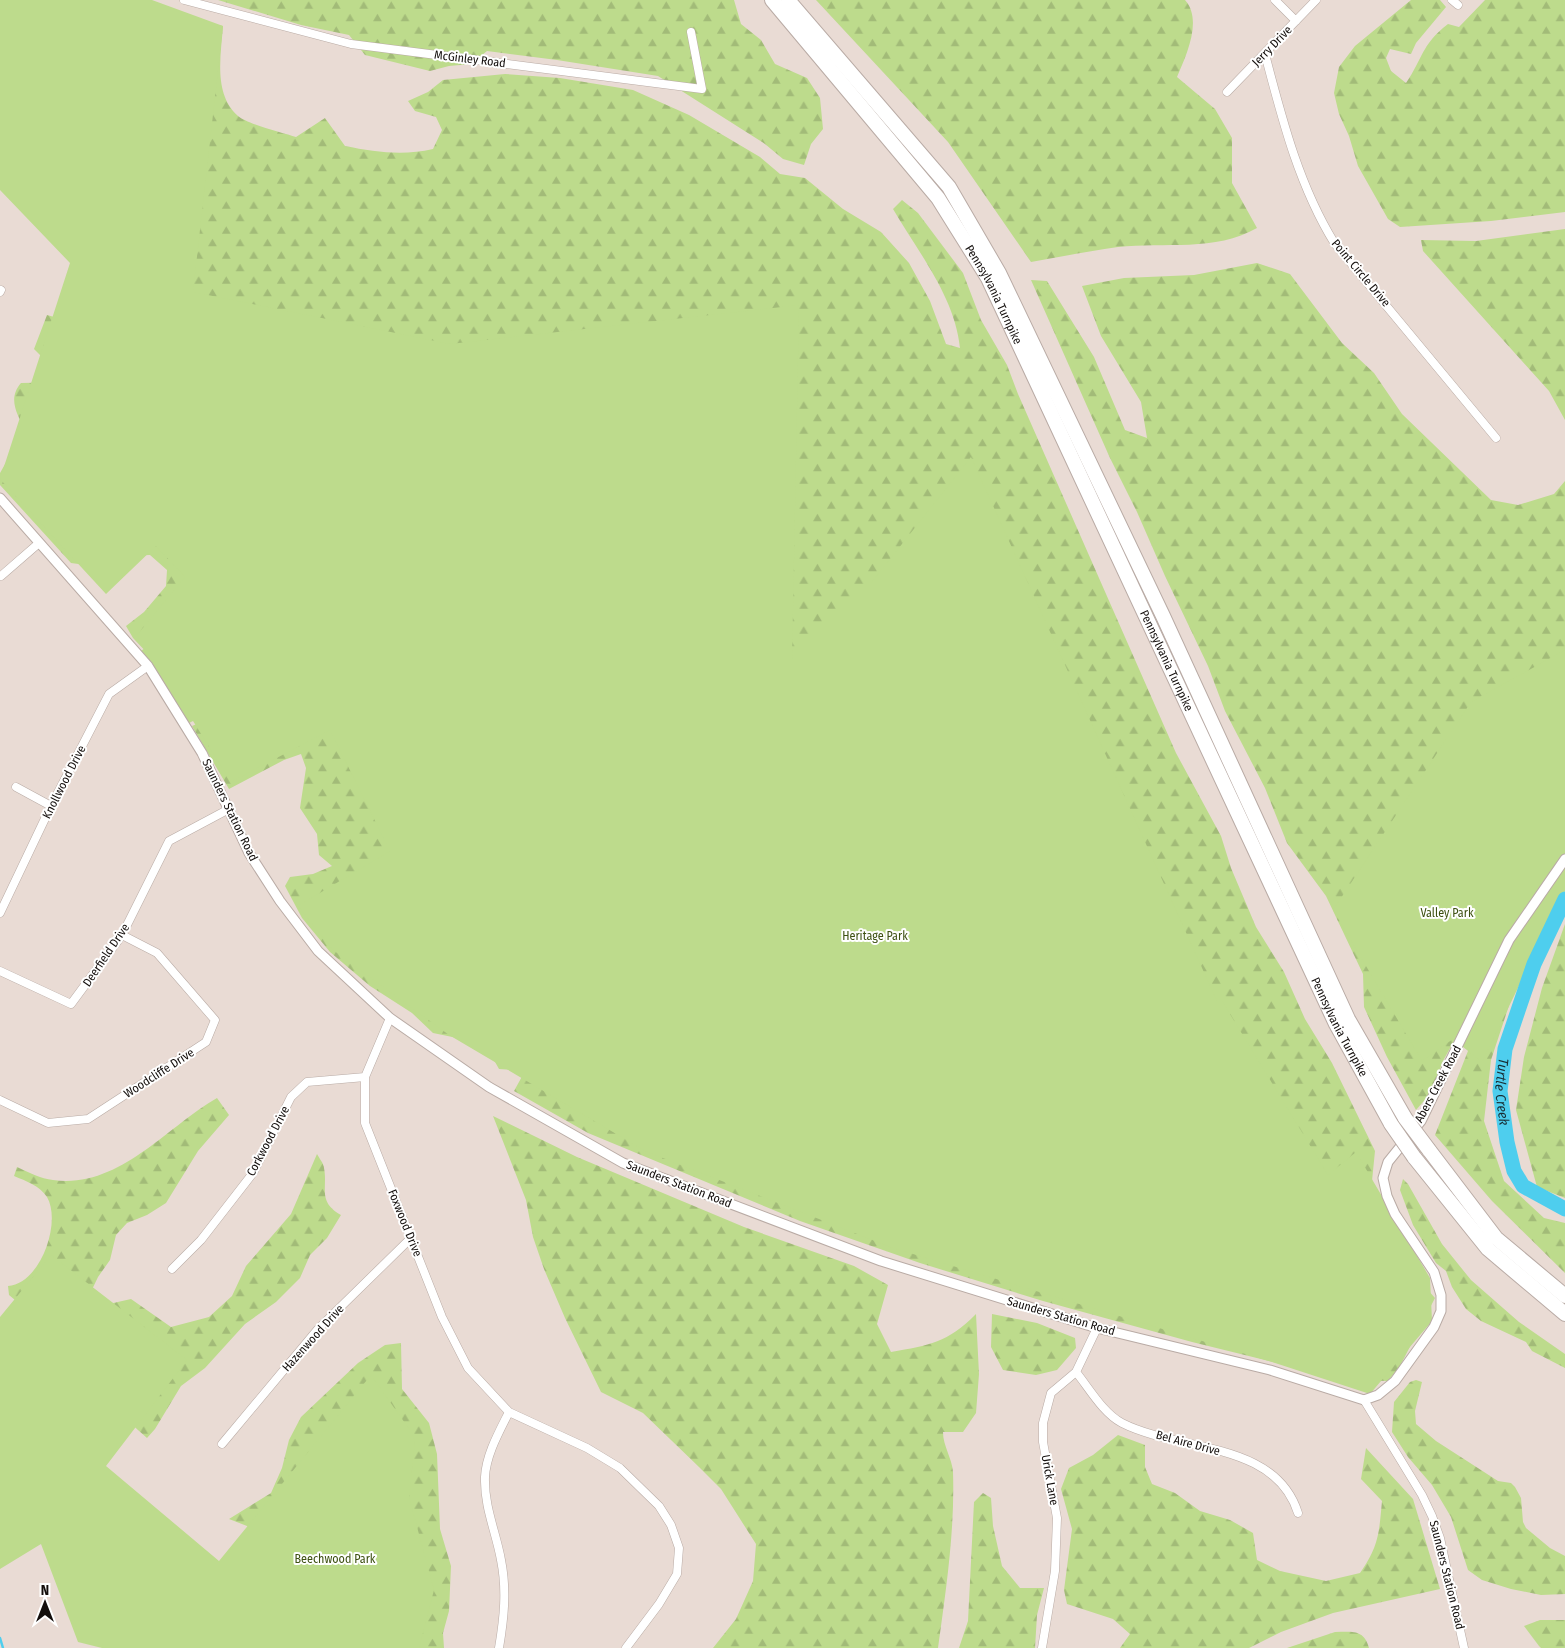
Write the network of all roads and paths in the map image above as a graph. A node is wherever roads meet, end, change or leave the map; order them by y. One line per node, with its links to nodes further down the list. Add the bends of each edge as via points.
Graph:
1 (184, 0): 7 (street, McGinley Road, via 351,44 702,89)
2 (772, 0): 28 (highway, Pennsylvania Turnpike, bridge, via 938,198 988,278 1336,1024 1391,1124 1414,1158 1488,1249)
3 (788, 0): 27 (highway, Pennsylvania Turnpike, bridge, via 949,188 999,273 1348,1019 1405,1118 1496,1238)
4 (1275, 0): 6 (street)
5 (1316, 0): 6 (street, Jerry Drive)
6 (1296, 21): 8 (street, Jerry Drive)
7 (691, 32)
8 (1265, 54): 9 (street, Jerry Drive); 10 (street, Point Circle Drive, via 1295,160 1335,244)
9 (1227, 92)
10 (1496, 438)
11 (0, 498): 12 (street, Saunders Station Road)
12 (39, 543): 13 (street); 14 (street, Saunders Station Road)
13 (1, 576)
14 (148, 666): 16 (street, Knollwood Drive, via 110,694); 17 (street, Saunders Station Road, via 202,753)
15 (16, 787): 16 (street)
16 (51, 806): 19 (street, Knollwood Drive)
17 (229, 809): 20 (street, Deerfield Drive, via 169,841); 22 (street, Saunders Station Road, via 249,853 318,951)
18 (1565, 859): 31 (street, Abers Creek Road, via 1510,940 1421,1121 1388,1162 1383,1178 1386,1196 1434,1272 1441,1296 1441,1311 1434,1327 1395,1381)
19 (0, 913)
20 (122, 935): 21 (street, Deerfield Drive, via 71,1004); 24 (street, Woodcliffe Drive, via 157,953 215,1020 206,1042 88,1119 48,1122)
21 (0, 971)
22 (390, 1018): 23 (street, Foxwood Drive); 29 (street, Saunders Station Road, via 489,1087 623,1163 881,1261)
23 (365, 1077): 25 (street, Foxwood Drive, via 365,1123); 26 (street, Corkwood Drive, via 307,1082 291,1097 253,1173 201,1240)
24 (0, 1100)
25 (411, 1238): 32 (street, Foxwood Drive, via 442,1317 468,1368); 33 (street, Hazenwood Drive, via 318,1328)
26 (172, 1268)
27 (1565, 1296)
28 (1565, 1314)
29 (1097, 1328): 30 (street, Urick Lane); 31 (street, Saunders Station Road, via 1270,1370)
30 (1076, 1372): 34 (street, Bel Aire Drive, via 1106,1410 1120,1422 1250,1461 1273,1474 1292,1496); 37 (street, Urick Lane, via 1051,1393 1043,1423 1043,1442 1057,1518 1055,1571)
31 (1364, 1400): 38 (street, Saunders Station Road, via 1432,1516 1440,1538)
32 (509, 1412): 35 (street, via 494,1444 485,1475 486,1504 505,1580 506,1605); 36 (street, Foxwood Drive, via 587,1448 620,1468 659,1506 671,1525 678,1548 677,1574)
33 (222, 1444)
34 (1298, 1513)
35 (499, 1648)
36 (626, 1648)
37 (1042, 1648)
38 (1464, 1648)

